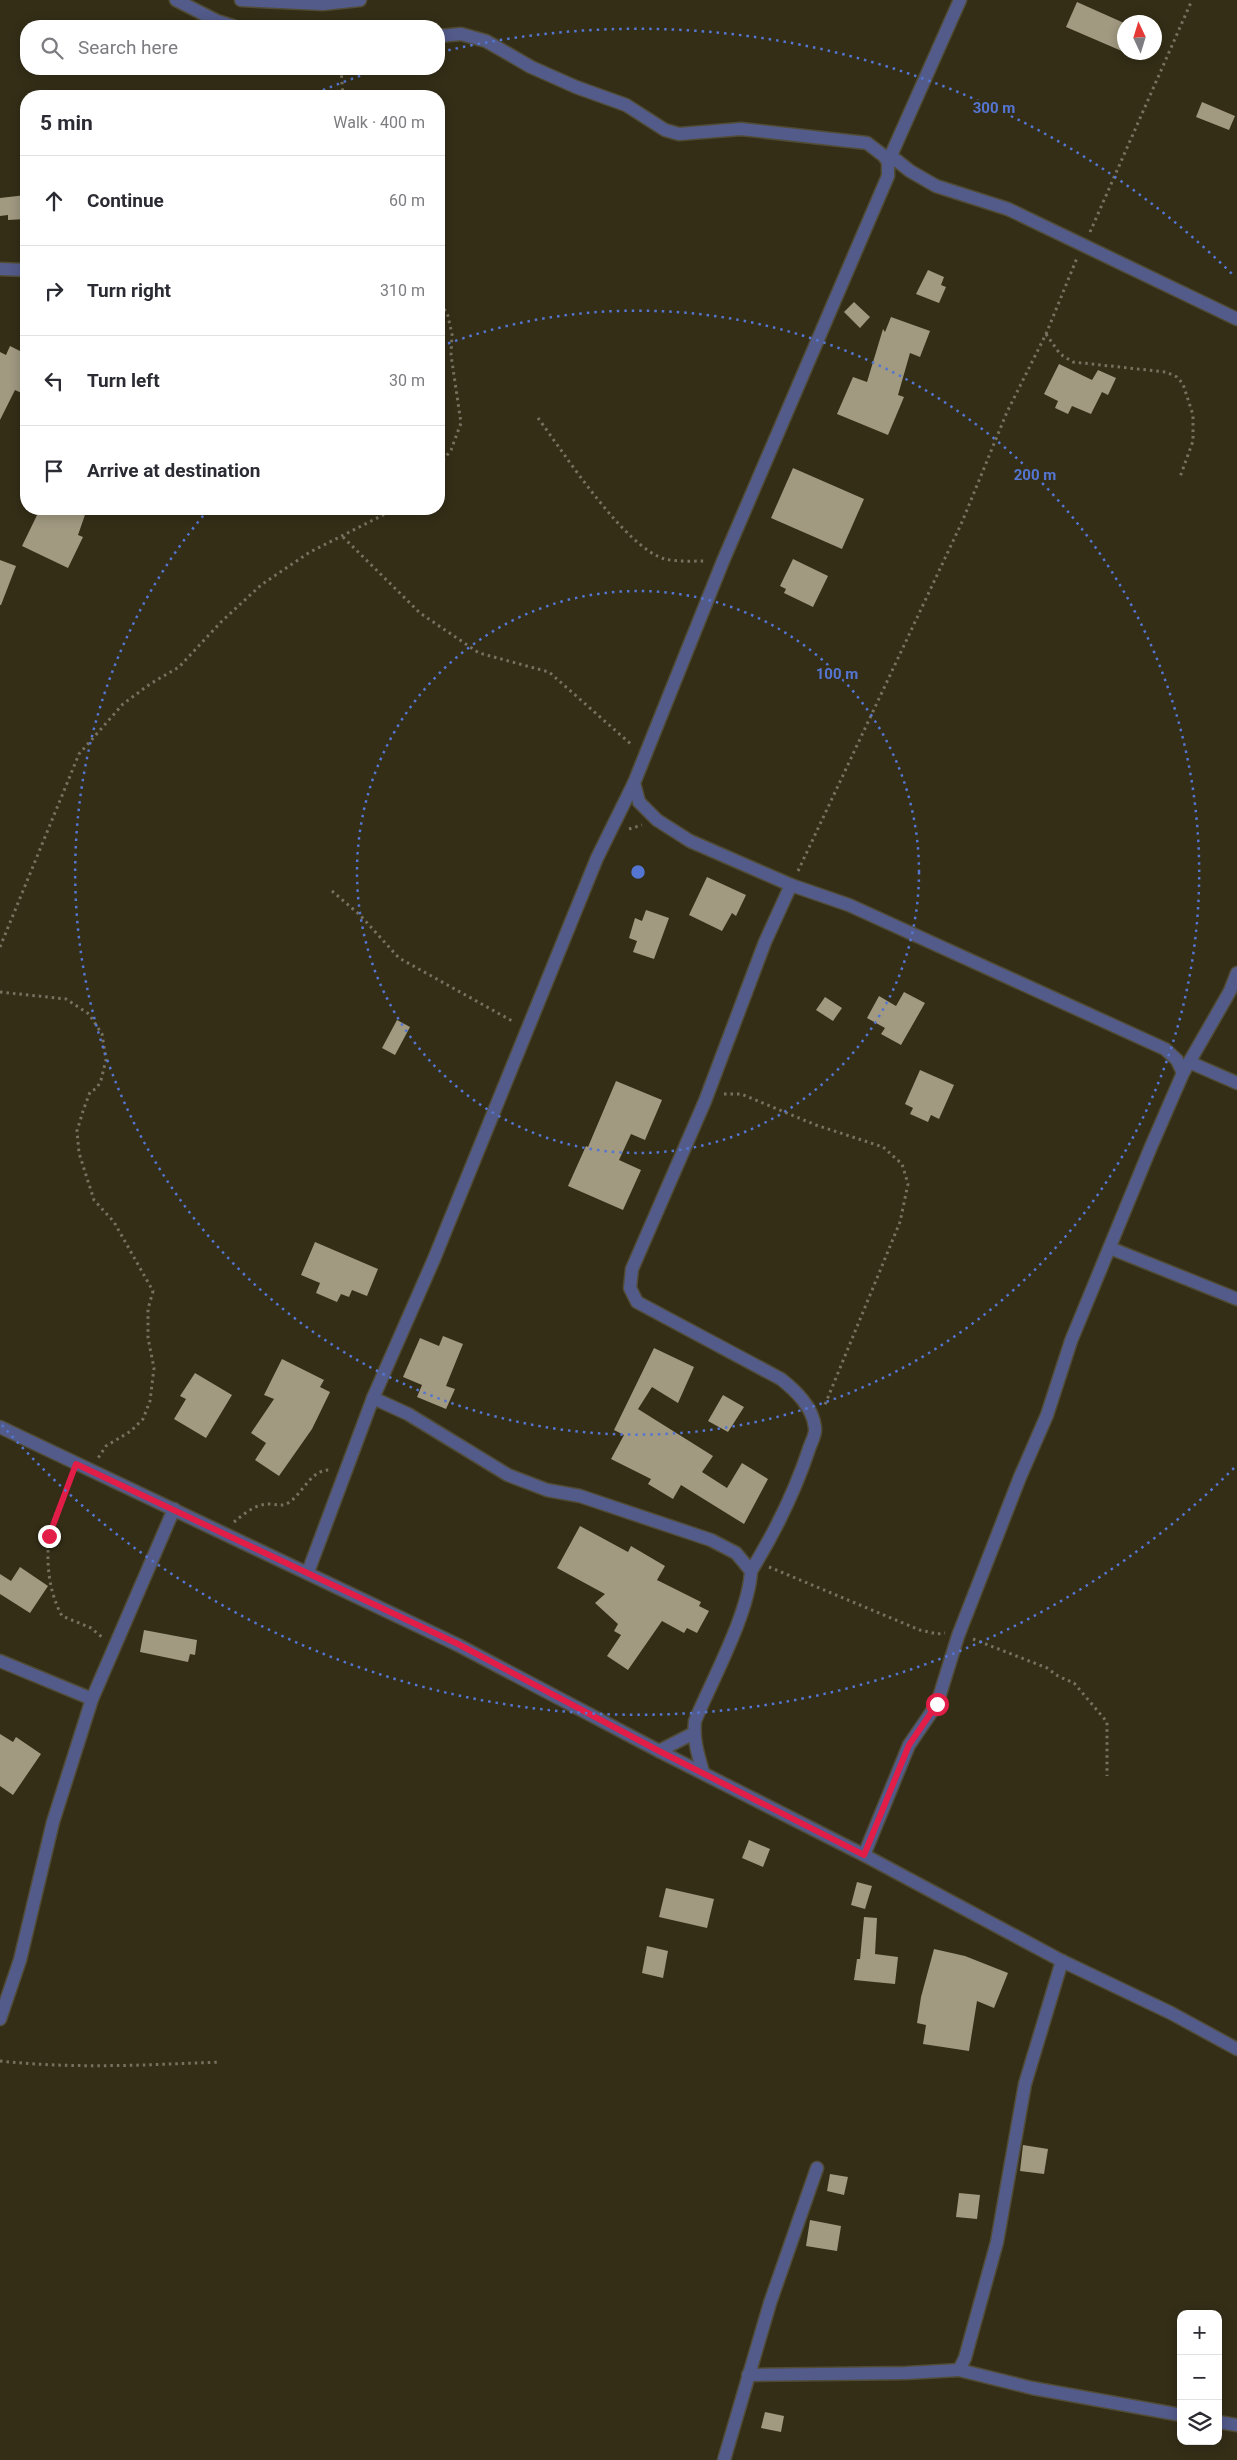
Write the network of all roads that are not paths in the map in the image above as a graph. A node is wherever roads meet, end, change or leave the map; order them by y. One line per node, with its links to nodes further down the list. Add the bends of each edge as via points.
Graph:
1 (176, 0): 5 (street)
2 (241, 0): 3 (street, via 323,4)
3 (360, 0)
4 (960, 0): 7 (street)
5 (215, 20)
6 (445, 35): 7 (street, via 462,34 486,41 531,67 626,105 665,130 679,134 741,129 846,140 867,143)
7 (889, 159): 10 (street, via 936,186 1008,209); 11 (street, via 888,176 723,561)
8 (0, 269): 9 (street)
9 (20, 270)
10 (1237, 319)
11 (634, 783): 12 (street, via 639,802 656,820 690,841); 18 (street, via 597,858 434,1259)
12 (791, 885): 14 (street, via 849,905 1165,1049); 21 (street, via 765,942 705,1101 647,1230 632,1269 630,1288 637,1302 781,1379 798,1393 809,1409 816,1429 785,1508)
13 (1237, 973): 14 (street)
14 (1186, 1068): 15 (street); 16 (street)
15 (1237, 1083)
16 (1110, 1248): 17 (street); 28 (street, via 1070,1341 1047,1415 958,1636 937,1704 909,1745)
17 (1237, 1299)
18 (373, 1398): 21 (street, via 408,1414 508,1475 711,1540); 22 (street)
19 (0, 1427): 20 (street)
20 (174, 1509): 22 (street); 24 (street)
21 (755, 1566): 25 (street, via 730,1640 695,1721)
22 (308, 1572): 26 (street, via 458,1644)
23 (0, 1661): 24 (street)
24 (92, 1699): 30 (street, via 53,1822 20,1960)
25 (694, 1733): 26 (street); 27 (street)
26 (659, 1751): 27 (street)
27 (703, 1772): 28 (street)
28 (864, 1855): 29 (street)
29 (1062, 1961): 31 (street, via 1171,2013); 33 (street, via 1025,2084 997,2242)
30 (0, 2019)
31 (1237, 2049)
32 (817, 2168): 34 (street)
33 (959, 2370): 34 (street); 35 (street, via 1032,2388)
34 (748, 2375): 38 (street)
35 (1177, 2414)
36 (1222, 2423): 37 (street)
37 (1237, 2425)
38 (724, 2460)

